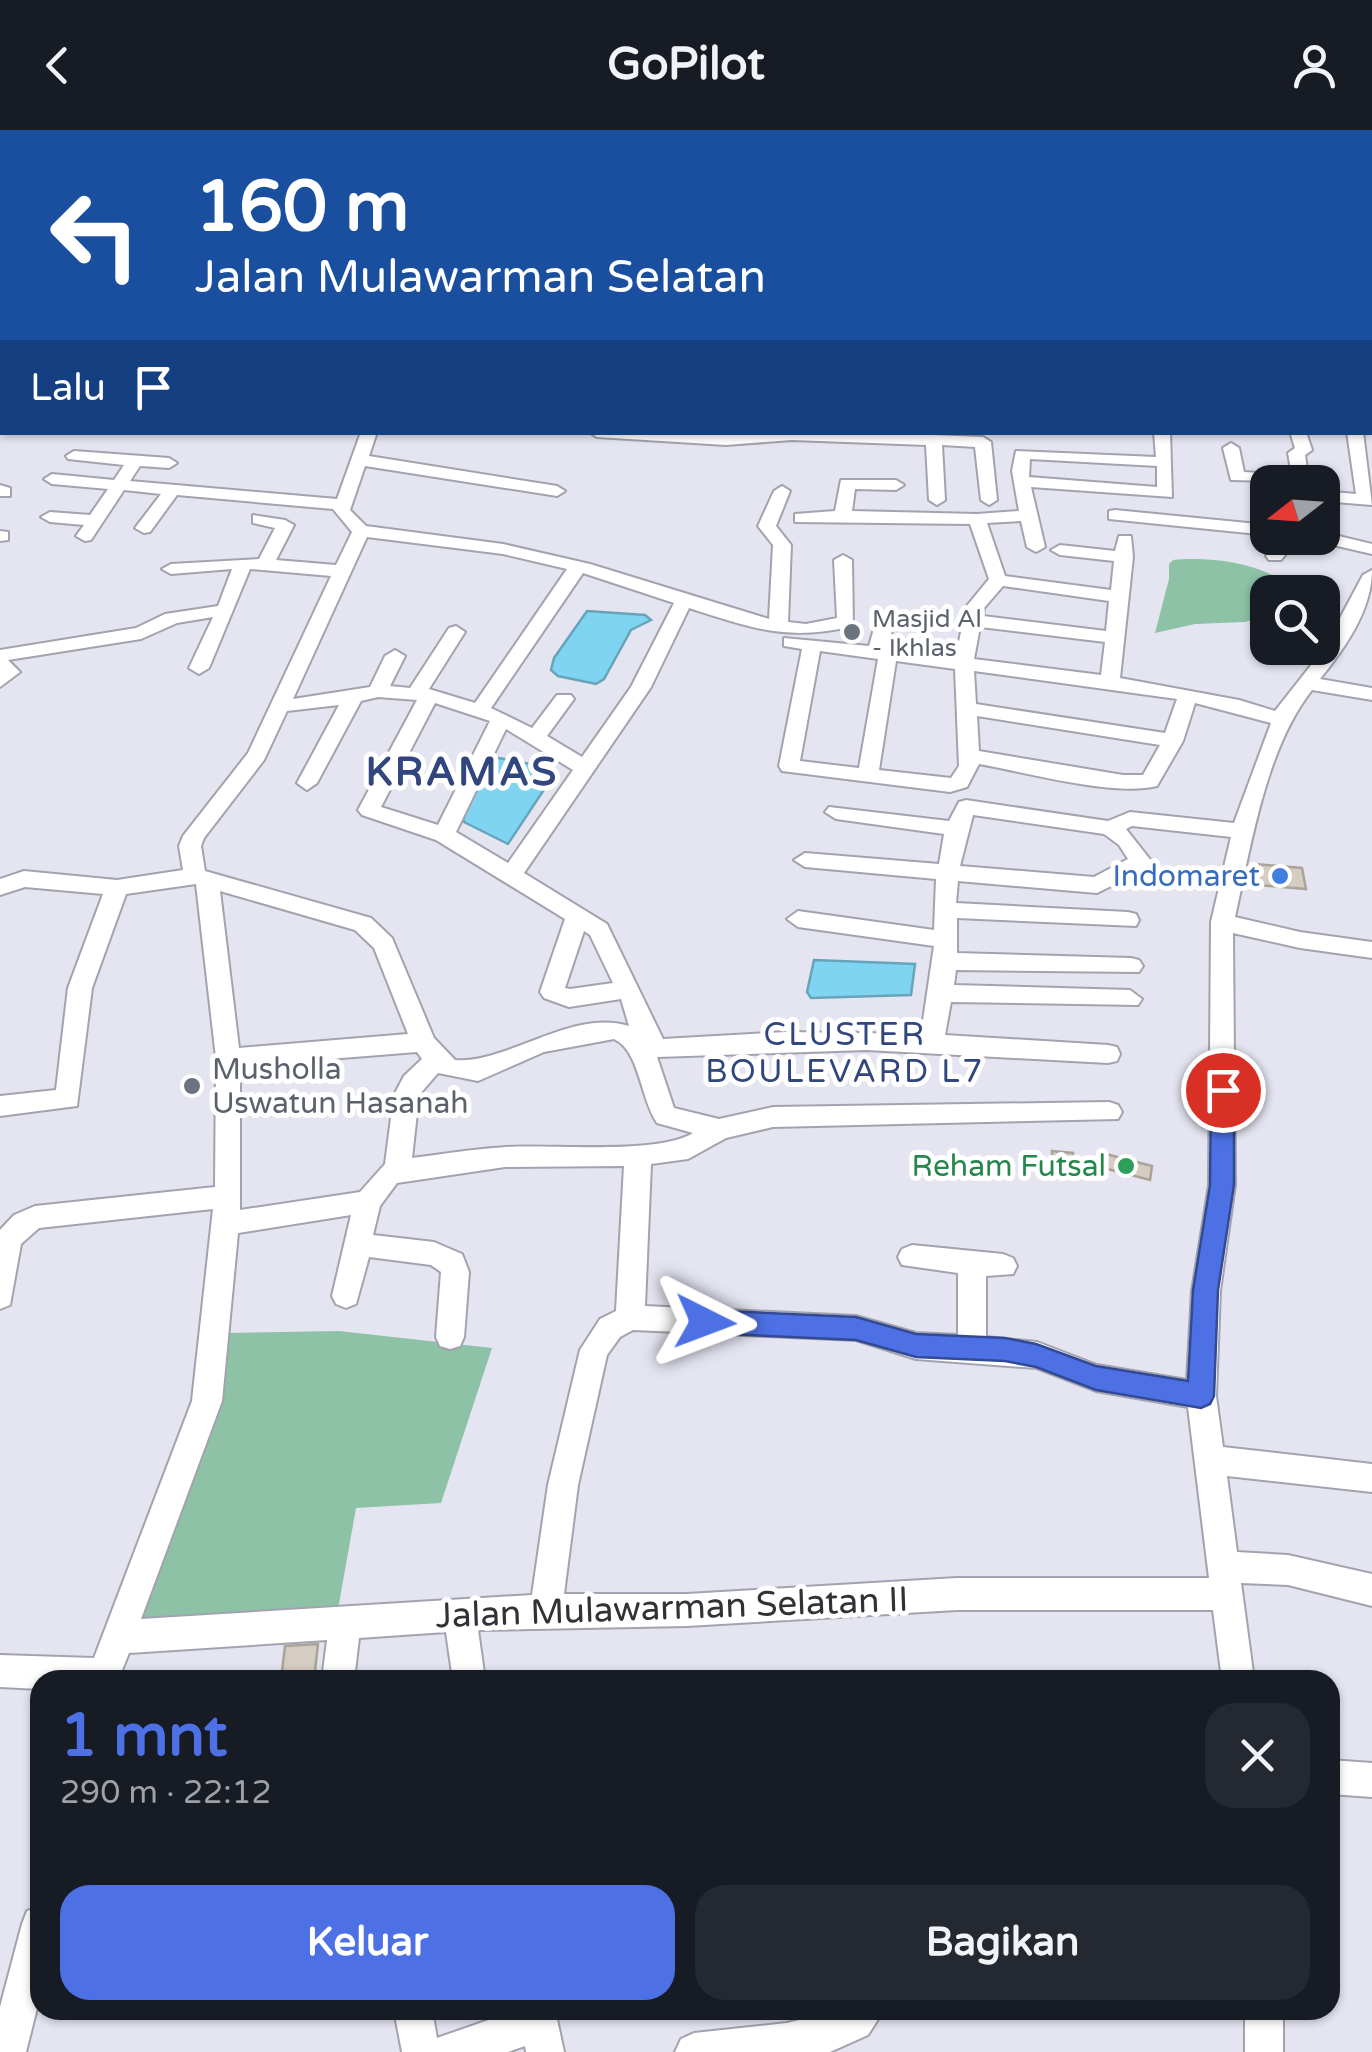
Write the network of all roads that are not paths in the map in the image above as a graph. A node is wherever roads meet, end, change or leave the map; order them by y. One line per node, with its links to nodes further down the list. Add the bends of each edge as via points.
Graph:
1 (369, 435): 15 (street)
2 (615, 435): 9 (street)
3 (781, 435): 9 (street)
4 (816, 435): 8 (street)
5 (1162, 435): 16 (street)
6 (1299, 435): 10 (street, via 1302,481 1238,476)
7 (1355, 435): 28 (street)
8 (934, 440): 29 (street); 30 (street, via 984,442)
9 (676, 446): 11 (street); 13 (street)
10 (1231, 448)
11 (620, 451)
12 (74, 456): 14 (street)
13 (722, 457)
14 (135, 460): 17 (street); 21 (street)
15 (360, 460): 25 (street); 31 (street)
16 (1165, 462): 19 (street, via 1028,452 1019,457); 19 (street, via 1166,493)
17 (169, 463)
18 (52, 479): 21 (street)
19 (1024, 481): 32 (street)
20 (1224, 484): 23 (street)
21 (119, 485): 24 (street); 35 (street, via 90,529)
22 (896, 486): 34 (street, via 847,484)
23 (1250, 487)
24 (172, 490): 31 (street); 39 (street)
25 (556, 491)
26 (782, 491): 61 (street, via 768,526 782,546)
27 (1340, 497): 28 (street)
28 (1368, 499)
29 (937, 500)
30 (989, 500)
31 (342, 505): 41 (street, via 343,516)
32 (1028, 515): 38 (street); 43 (street)
33 (1115, 515): 40 (street)
34 (843, 516): 36 (street); 38 (street)
35 (50, 517)
36 (801, 518)
37 (258, 519): 48 (street, via 285,525)
38 (977, 519): 53 (street)
39 (144, 528)
40 (1250, 528)
41 (362, 531): 50 (street); 61 (street, via 429,537 584,568)
42 (1340, 541): 44 (street)
43 (1036, 547)
44 (1372, 549)
45 (1060, 550): 54 (street, via 1124,549)
46 (842, 560): 61 (street, via 846,622)
47 (244, 563): 48 (street); 49 (street); 56 (street)
48 (265, 564): 50 (street)
49 (171, 569)
50 (341, 571): 78 (street)
51 (574, 573): 80 (street)
52 (1372, 575): 57 (street)
53 (998, 580): 54 (street); 59 (street, via 975,606)
54 (1120, 597): 62 (street)
55 (681, 606): 85 (street, via 641,687)
56 (226, 610): 64 (street, via 172,618 141,633); 68 (street)
57 (1361, 614): 71 (street)
58 (886, 618): 63 (street)
59 (972, 620): 62 (street); 66 (street)
60 (456, 632): 73 (street)
61 (794, 637): 63 (street); 86 (street, via 789,766)
62 (1114, 638): 70 (street)
63 (883, 653): 66 (street); 86 (street)
64 (0, 656)
65 (394, 656): 72 (street)
66 (964, 663): 70 (street); 79 (street)
67 (0, 664): 69 (street, via 10,672)
68 (199, 668)
69 (0, 681)
70 (1110, 682): 76 (street)
71 (1308, 683): 74 (street); 81 (street)
72 (378, 690): 73 (street); 75 (street)
73 (423, 693): 80 (street); 93 (street, via 369,810)
74 (1372, 694)
75 (354, 696): 78 (street); 87 (street)
76 (1188, 696): 81 (street); 83 (street)
77 (564, 698): 82 (street)
78 (279, 703): 98 (street, via 257,755 194,836 190,846)
79 (968, 709): 83 (street); 84 (street)
80 (491, 713): 82 (street); 93 (street)
81 (1283, 716): 92 (street)
82 (536, 737): 85 (street)
83 (1173, 741): 84 (street, via 1155,777 1140,782)
84 (967, 764): 86 (street, via 954,784)
85 (586, 769): 97 (street)
86 (868, 775)
87 (306, 783)
88 (836, 812): 91 (street)
89 (1155, 822): 90 (street, via 1130,819); 92 (street); 95 (street)
90 (1110, 828): 91 (street, via 966,807); 95 (street)
91 (956, 829): 96 (street)
92 (1242, 832): 105 (street)
93 (444, 835): 97 (street)
94 (805, 860): 96 (street)
95 (1141, 862): 96 (street, via 1130,887)
96 (948, 873): 101 (street)
97 (511, 874): 102 (street)
98 (201, 878): 100 (street); 113 (street, via 363,924 384,944); 115 (street)
99 (0, 887): 100 (street, via 24,879)
100 (118, 888): 116 (street, via 80,988 68,1098)
101 (946, 910): 104 (street); 106 (street)
102 (578, 915): 109 (street, via 604,937); 109 (street, via 552,992 569,998)
103 (798, 918): 106 (street)
104 (1128, 920)
105 (1222, 922): 107 (street); 132 (street, via 1222,1185 1206,1290)
106 (944, 950): 108 (street); 110 (street)
107 (1372, 950)
108 (1131, 966)
109 (625, 990): 112 (street, via 656,1048)
110 (941, 994): 111 (street); 112 (street)
111 (1130, 1000)
112 (932, 1042): 114 (street)
113 (430, 1052): 115 (street); 118 (street, via 464,1073 540,1044 626,1032 640,1043 653,1098 666,1116); 120 (street, via 406,1092)
114 (1108, 1054)
115 (228, 1058): 122 (street)
116 (0, 1106)
117 (1109, 1112): 118 (street, via 773,1116)
118 (720, 1128): 119 (street, via 688,1149)
119 (638, 1155): 120 (street, via 505,1158); 129 (street)
120 (393, 1172): 121 (street)
121 (368, 1202): 122 (street); 123 (street)
122 (228, 1210): 128 (street, via 19,1222 3,1253); 140 (street, via 207,1401)
123 (360, 1240): 127 (street); 130 (street, via 452,1262)
124 (912, 1257): 125 (street)
125 (972, 1263): 126 (street); 131 (street)
126 (1002, 1266)
127 (346, 1296)
128 (0, 1297)
129 (630, 1318): 131 (street, via 856,1328 916,1346); 137 (street, via 610,1328 594,1350 563,1486)
130 (450, 1338)
131 (972, 1348): 132 (street, via 1036,1355 1096,1378)
132 (1201, 1396): 133 (street)
133 (1210, 1460): 134 (street); 135 (street)
134 (1372, 1478)
135 (1224, 1580): 136 (street, Jalan Mulawarman Selatan II, via 1288,1570); 137 (street, Jalan Mulawarman Selatan II, via 687,1610); 144 (street)
136 (1372, 1590)
137 (546, 1610): 138 (street, Jalan Mulawarman Selatan II)
138 (460, 1617): 139 (street, Jalan Mulawarman Selatan II); 143 (street)
139 (345, 1621): 140 (street, Jalan Mulawarman Selatan II); 142 (street)
140 (118, 1637): 141 (street)
141 (106, 1670)
142 (339, 1670)
143 (468, 1670)
144 (1237, 1670)
145 (0, 1671): 146 (street)
146 (30, 1673)
147 (1340, 1778): 148 (street)
148 (1372, 1780)
149 (30, 1963): 154 (street)
150 (414, 2020): 155 (street)
151 (856, 2020): 157 (street, via 818,2037)
152 (1264, 2020): 158 (street)
153 (540, 2028): 156 (street)
154 (7, 2052)
155 (421, 2052)
156 (450, 2052)
157 (694, 2052)
158 (1264, 2052)

